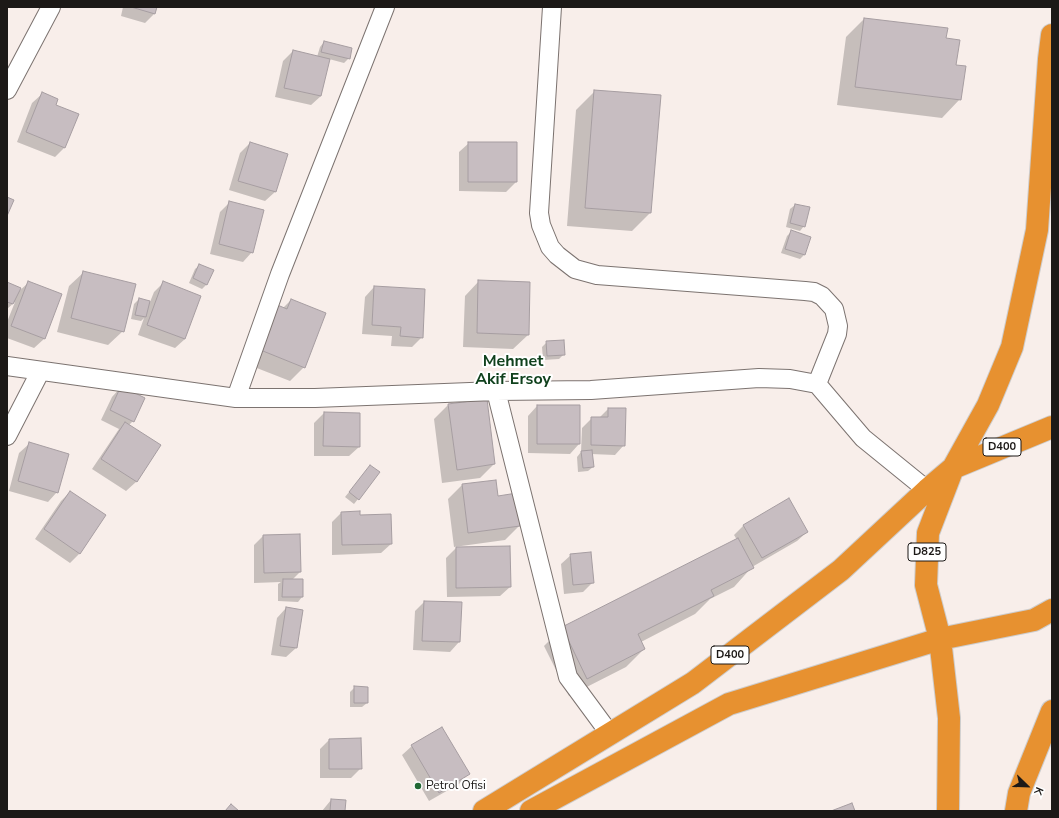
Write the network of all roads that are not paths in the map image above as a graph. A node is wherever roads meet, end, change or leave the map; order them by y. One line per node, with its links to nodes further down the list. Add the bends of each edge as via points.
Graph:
1 (51, 7): 5 (street)
2 (385, 7): 10 (street, via 280,274)
3 (552, 7): 8 (street, via 539,214 550,246 575,269 597,275 805,291 822,296 834,309 838,326)
4 (1052, 35): 13 (highway, D825, via 1037,230 1012,347 988,405)
5 (9, 79)
6 (7, 366): 7 (street)
7 (40, 372): 10 (street); 12 (street)
8 (817, 384): 9 (street, via 790,379 759,378 591,390); 14 (street, via 863,438)
9 (496, 391): 10 (street, via 315,398); 18 (street, via 568,677)
10 (236, 398)
11 (1052, 427): 13 (highway, D400)
12 (7, 436)
13 (953, 468): 14 (highway, D400); 16 (highway, D825, via 928,533 926,585)
14 (927, 490): 18 (highway, D400, via 841,570 693,683)
15 (1052, 610): 16 (highway, via 1034,620)
16 (940, 639): 20 (highway, via 729,704); 21 (highway, D825, via 949,718)
17 (1052, 711): 22 (highway, via 1019,793)
18 (610, 734): 19 (highway, D400)
19 (484, 811)
20 (531, 811)
21 (948, 811)
22 (1016, 811)

